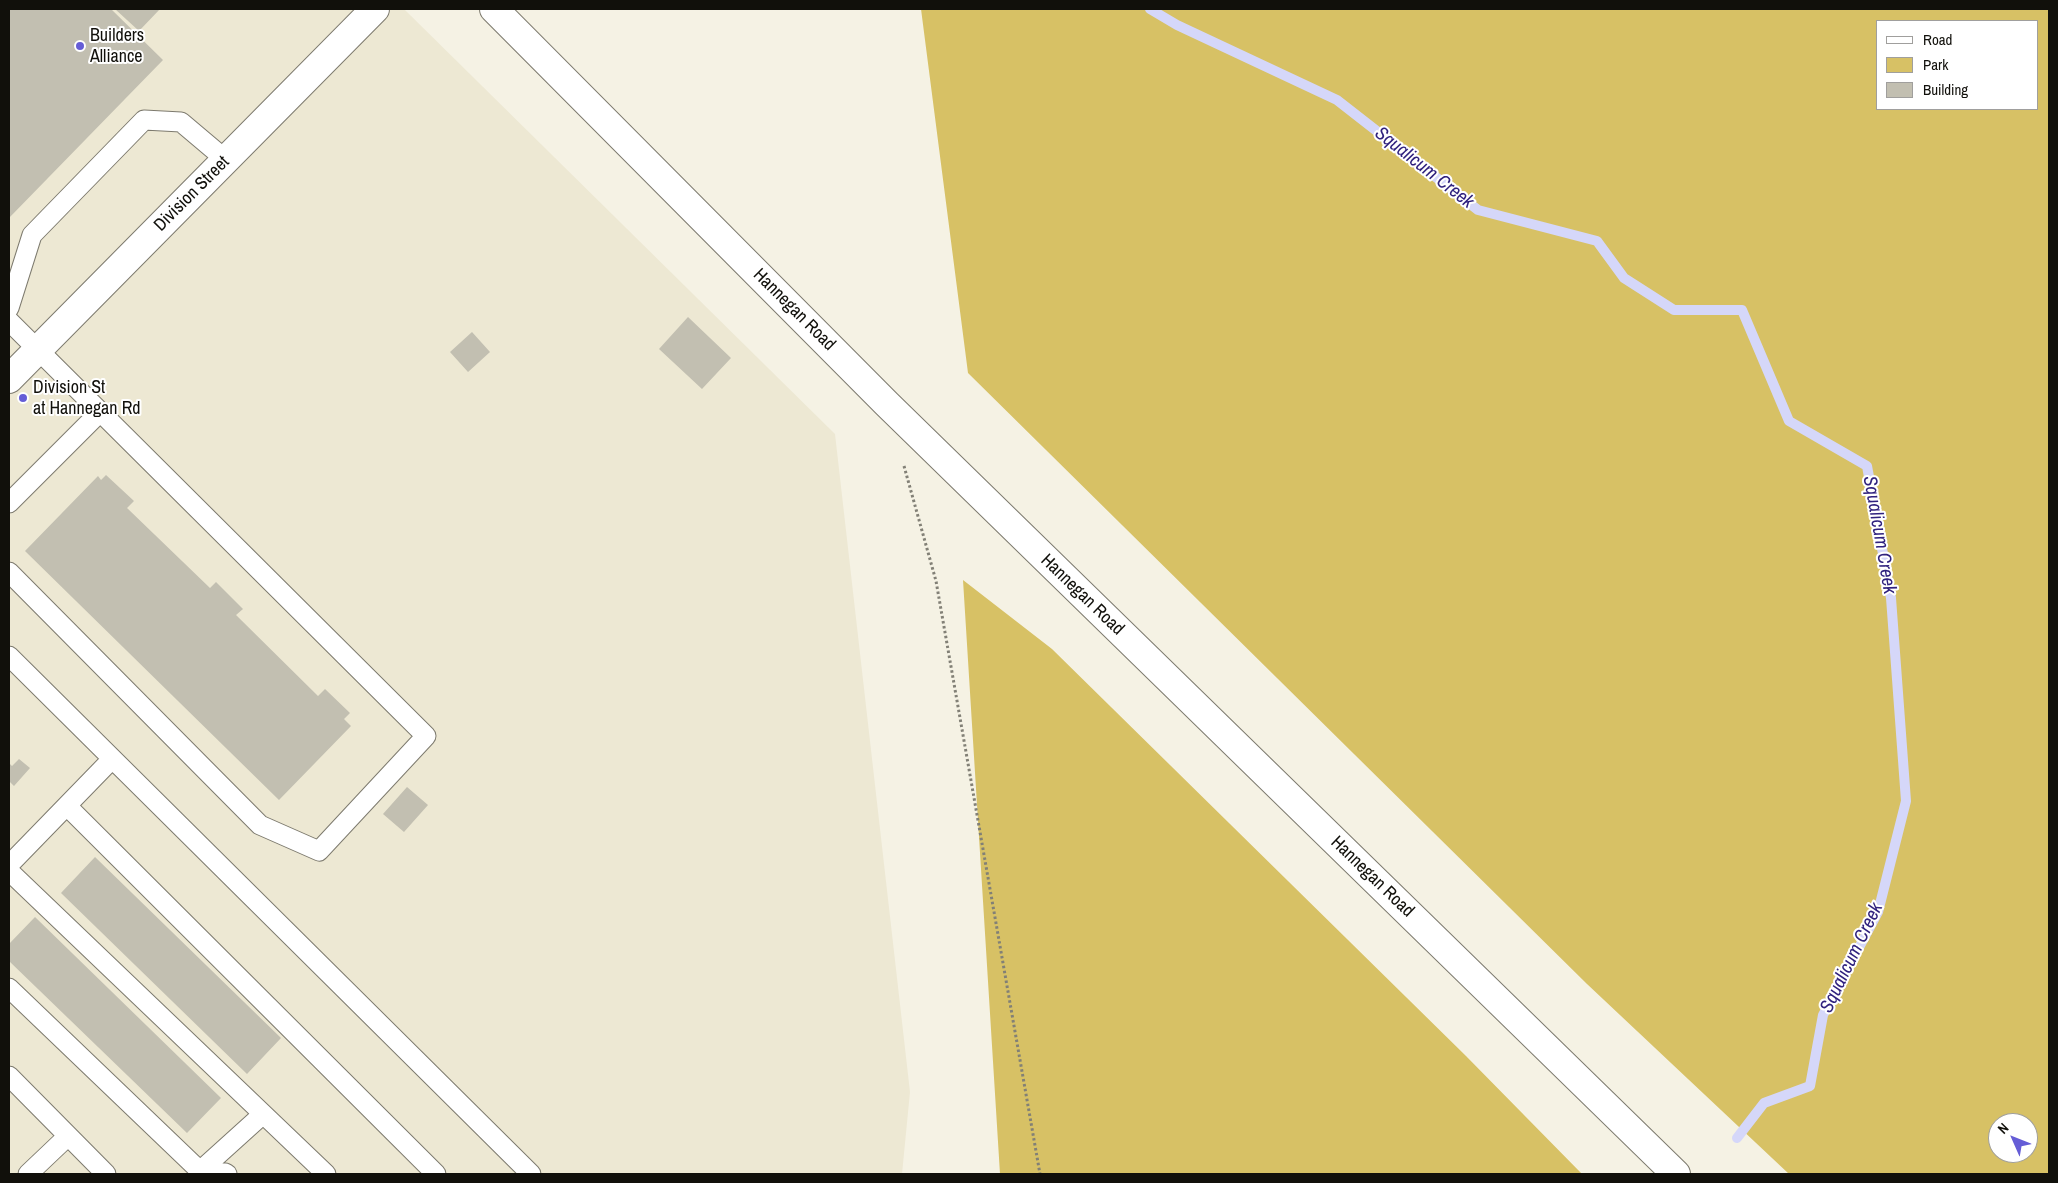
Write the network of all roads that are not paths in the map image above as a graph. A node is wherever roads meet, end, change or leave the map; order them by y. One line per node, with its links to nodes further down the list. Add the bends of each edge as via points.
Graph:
1 (375, 9): 3 (main road, Division Street)
2 (494, 9): 27 (main road, Hannegan Road, via 887,404)
3 (226, 160): 4 (lane, via 182,122 144,120 32,235); 6 (main road, Division Street)
4 (9, 308)
5 (9, 321): 6 (lane)
6 (38, 350): 7 (main road, Division Street); 8 (lane)
7 (9, 379)
8 (100, 412): 9 (lane); 10 (lane, via 426,736 318,851 260,825)
9 (9, 503)
10 (9, 572)
11 (9, 656): 12 (lane)
12 (112, 759): 13 (lane); 26 (lane)
13 (67, 806): 14 (lane); 25 (lane)
14 (9, 865)
15 (9, 871): 18 (lane)
16 (9, 988): 20 (lane)
17 (9, 1076): 19 (lane)
18 (262, 1114): 20 (lane); 24 (lane)
19 (68, 1136): 21 (lane); 22 (lane)
20 (200, 1171): 23 (lane)
21 (28, 1174)
22 (106, 1174)
23 (227, 1174)
24 (326, 1174)
25 (436, 1174)
26 (531, 1174)
27 (1676, 1174)

